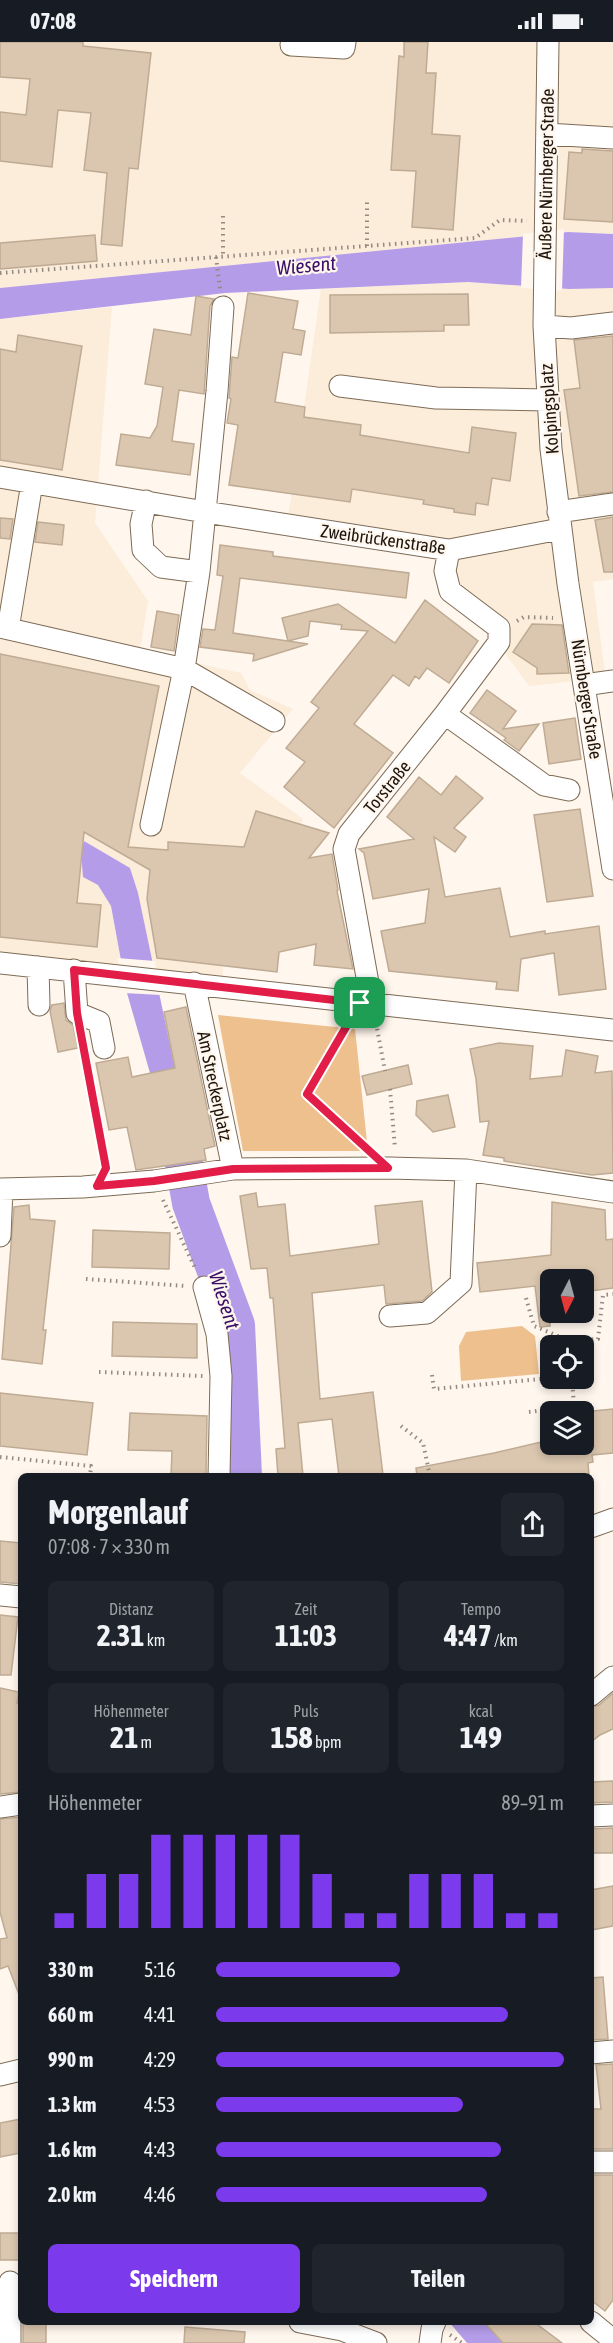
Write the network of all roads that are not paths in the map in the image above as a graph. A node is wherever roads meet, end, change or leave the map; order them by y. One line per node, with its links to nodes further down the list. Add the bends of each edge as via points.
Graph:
1 (345, 42): 3 (street, via 344,48)
2 (548, 42): 4 (street, Äußere Nürnberger Straße)
3 (291, 45)
4 (547, 134): 5 (street); 7 (street, Äußere Nürnberger Straße)
5 (613, 138)
6 (223, 307): 15 (street)
7 (545, 316): 8 (street, via 571,328); 10 (street, Kolpingsplatz)
8 (613, 323)
9 (340, 386): 10 (street, via 436,398)
10 (547, 400): 16 (street, Kolpingsplatz)
11 (0, 477): 12 (street, Zweibrückenstraße)
12 (32, 483): 13 (street, Zweibrückenstraße); 19 (street)
13 (146, 501): 15 (street, Zweibrückenstraße); 18 (street, via 141,524 143,550 161,567)
14 (613, 504): 16 (street)
15 (205, 513): 17 (street, Zweibrückenstraße); 18 (street)
16 (559, 520): 17 (street, Zweibrückenstraße); 22 (street, Nürnberger Straße)
17 (448, 550): 23 (street, Torstraße, via 444,571 450,591 500,628 499,642)
18 (199, 572): 20 (street)
19 (4, 628): 20 (street)
20 (185, 665): 24 (street); 26 (street)
21 (613, 681): 22 (street)
22 (584, 685): 27 (street, Nürnberger Straße)
23 (445, 714): 25 (street, via 544,785); 32 (street, Torstraße, via 349,834 344,849)
24 (274, 721)
25 (569, 790)
26 (151, 825)
27 (612, 855)
28 (0, 963): 29 (street)
29 (38, 967): 30 (street); 33 (street)
30 (74, 970): 31 (street); 35 (street, via 77,1013 99,1023)
31 (194, 983): 32 (street); 36 (street, Am Streckerplatz)
32 (366, 1004): 34 (street)
33 (39, 1005)
34 (613, 1030)
35 (104, 1047)
36 (233, 1169): 37 (street); 38 (street, via 97,1186)
37 (466, 1170): 39 (street); 42 (street, via 461,1283 427,1313)
38 (1, 1189): 40 (street)
39 (613, 1192)
40 (0, 1236)
41 (204, 1287): 43 (street, via 218,1334)
42 (390, 1316)
43 (219, 1473)
44 (613, 1519): 45 (street)
45 (594, 1526)
46 (0, 1596): 47 (street)
47 (18, 1597)
48 (613, 1677): 49 (street)
49 (594, 1693)
50 (18, 1804): 51 (street)
51 (0, 1807)
52 (613, 1815): 53 (street)
53 (594, 1816)
54 (613, 2051): 55 (street)
55 (594, 2053)
56 (18, 2071): 57 (street)
57 (0, 2075)
58 (594, 2162): 59 (street)
59 (613, 2162)
60 (10, 2282): 64 (street)
61 (594, 2324): 63 (street)
62 (316, 2325): 65 (street)
63 (613, 2340)
64 (10, 2343)
65 (376, 2343)

